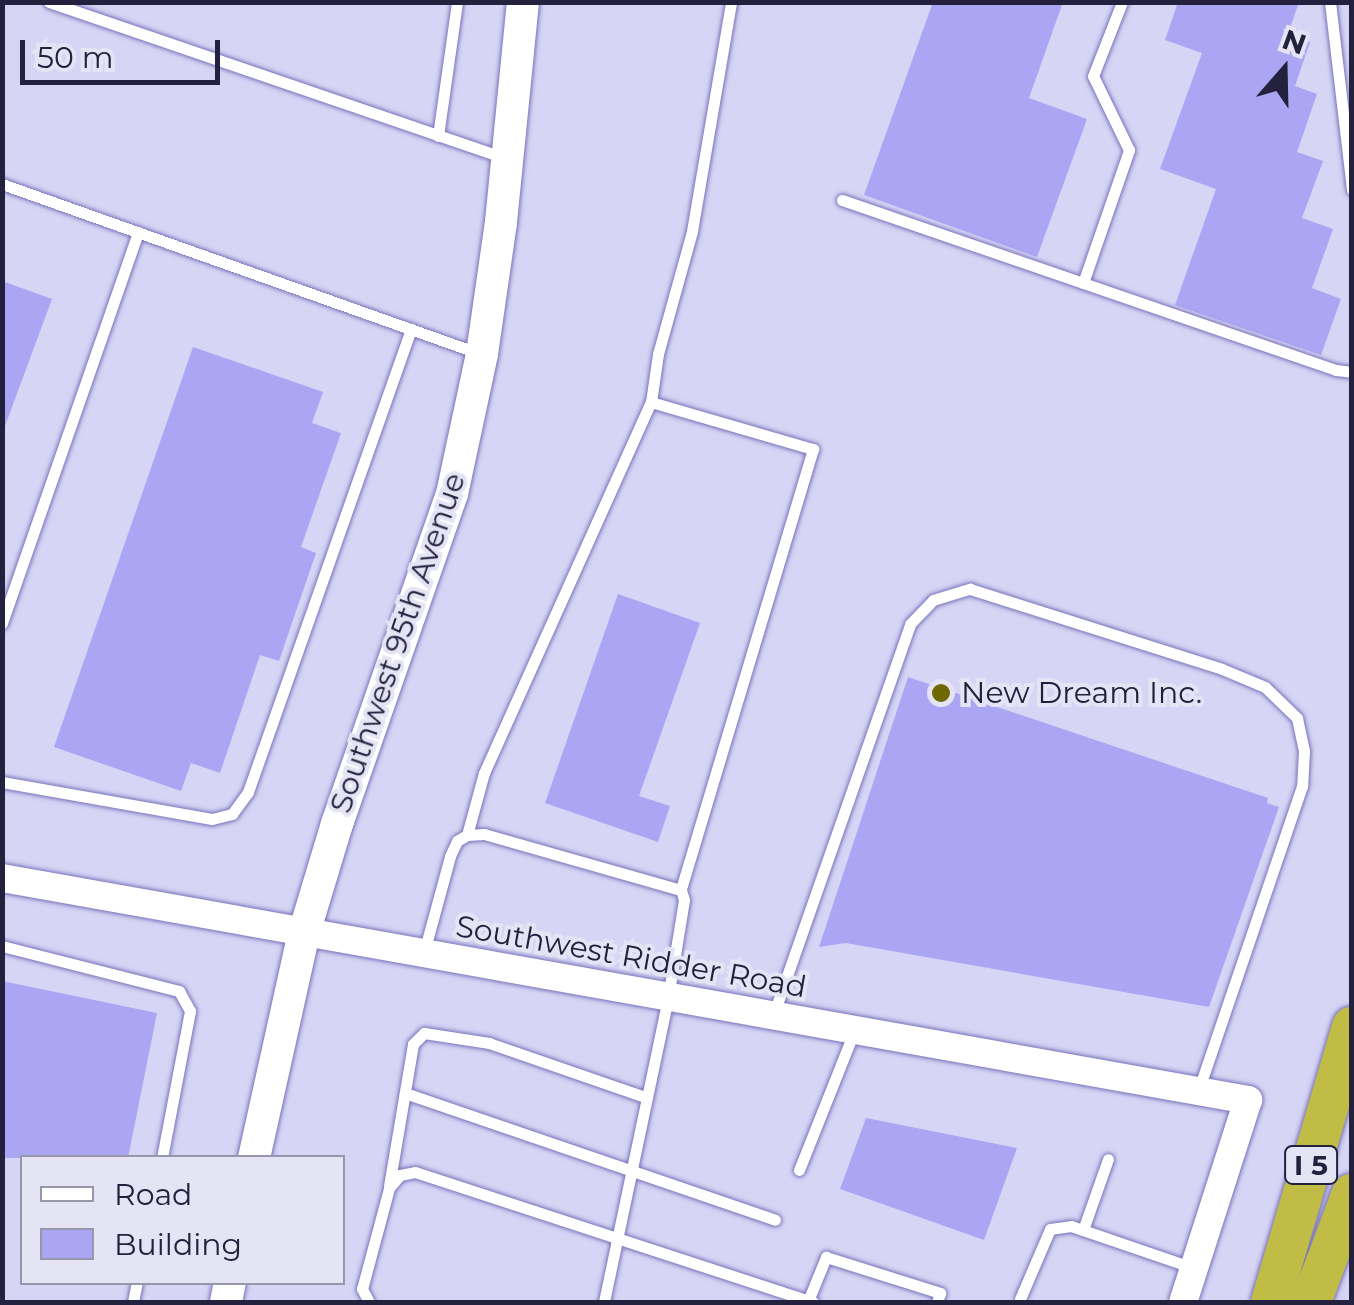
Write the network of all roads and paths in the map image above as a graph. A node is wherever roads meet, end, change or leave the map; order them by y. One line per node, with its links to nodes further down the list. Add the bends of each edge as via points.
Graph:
1 (49, 2): 7 (lane)
2 (458, 2): 7 (lane)
3 (522, 2): 8 (main road, Southwest 95th Avenue)
4 (731, 2): 17 (lane, via 692,231 658,354)
5 (1122, 2): 13 (lane, via 1093,76 1129,150)
6 (1330, 2): 10 (lane)
7 (438, 136): 8 (lane)
8 (506, 159): 15 (main road, Southwest 95th Avenue)
9 (2, 184): 12 (lane)
10 (1352, 190)
11 (842, 200): 13 (lane)
12 (138, 232): 14 (lane); 18 (lane)
13 (1082, 283): 16 (lane)
14 (411, 329): 15 (lane); 19 (lane, via 248,792 232,814 212,819)
15 (482, 354): 23 (main road, Southwest 95th Avenue, via 452,494)
16 (1352, 372)
17 (652, 402): 20 (lane, via 484,773); 22 (lane, via 813,449)
18 (2, 623)
19 (2, 782)
20 (468, 836): 22 (lane, via 484,834); 25 (lane, via 457,840 450,856)
21 (2, 878): 23 (street, Southwest Ridder Road)
22 (681, 890): 26 (lane)
23 (304, 933): 25 (street, Southwest Ridder Road); 34 (main road, Southwest 95th Avenue)
24 (2, 946): 33 (lane, via 179,992 190,1011)
25 (423, 954): 26 (street, Southwest Ridder Road)
26 (668, 998): 27 (street, Southwest Ridder Road); 32 (lane)
27 (773, 1016): 29 (street, Southwest Ridder Road); 30 (lane, via 910,624 933,600 970,589 1222,669 1265,688 1297,718 1302,786)
28 (1352, 1027): 50 (highway, I 5)
29 (854, 1030): 30 (street, Southwest Ridder Road); 37 (lane)
30 (1198, 1092): 43 (street, Southwest Ridder Road, via 1248,1100)
31 (405, 1093): 32 (lane, via 413,1044 424,1033 489,1043); 36 (lane); 38 (lane)
32 (645, 1097): 36 (lane)
33 (163, 1155)
34 (255, 1155)
35 (1108, 1158): 41 (lane)
36 (631, 1168): 40 (lane); 42 (lane)
37 (799, 1170)
38 (389, 1188): 42 (lane, via 400,1175 415,1172); 45 (lane, via 362,1289)
39 (1352, 1192): 51 (highway, I 5)
40 (775, 1220)
41 (1083, 1230): 43 (lane); 44 (lane, via 1050,1229)
42 (618, 1236): 46 (lane); 47 (lane)
43 (1194, 1268): 49 (street)
44 (1020, 1299)
45 (369, 1302)
46 (604, 1302)
47 (811, 1302): 48 (lane, via 826,1258 940,1293)
48 (937, 1302)
49 (1183, 1302)
50 (1271, 1302)
51 (1311, 1302)

